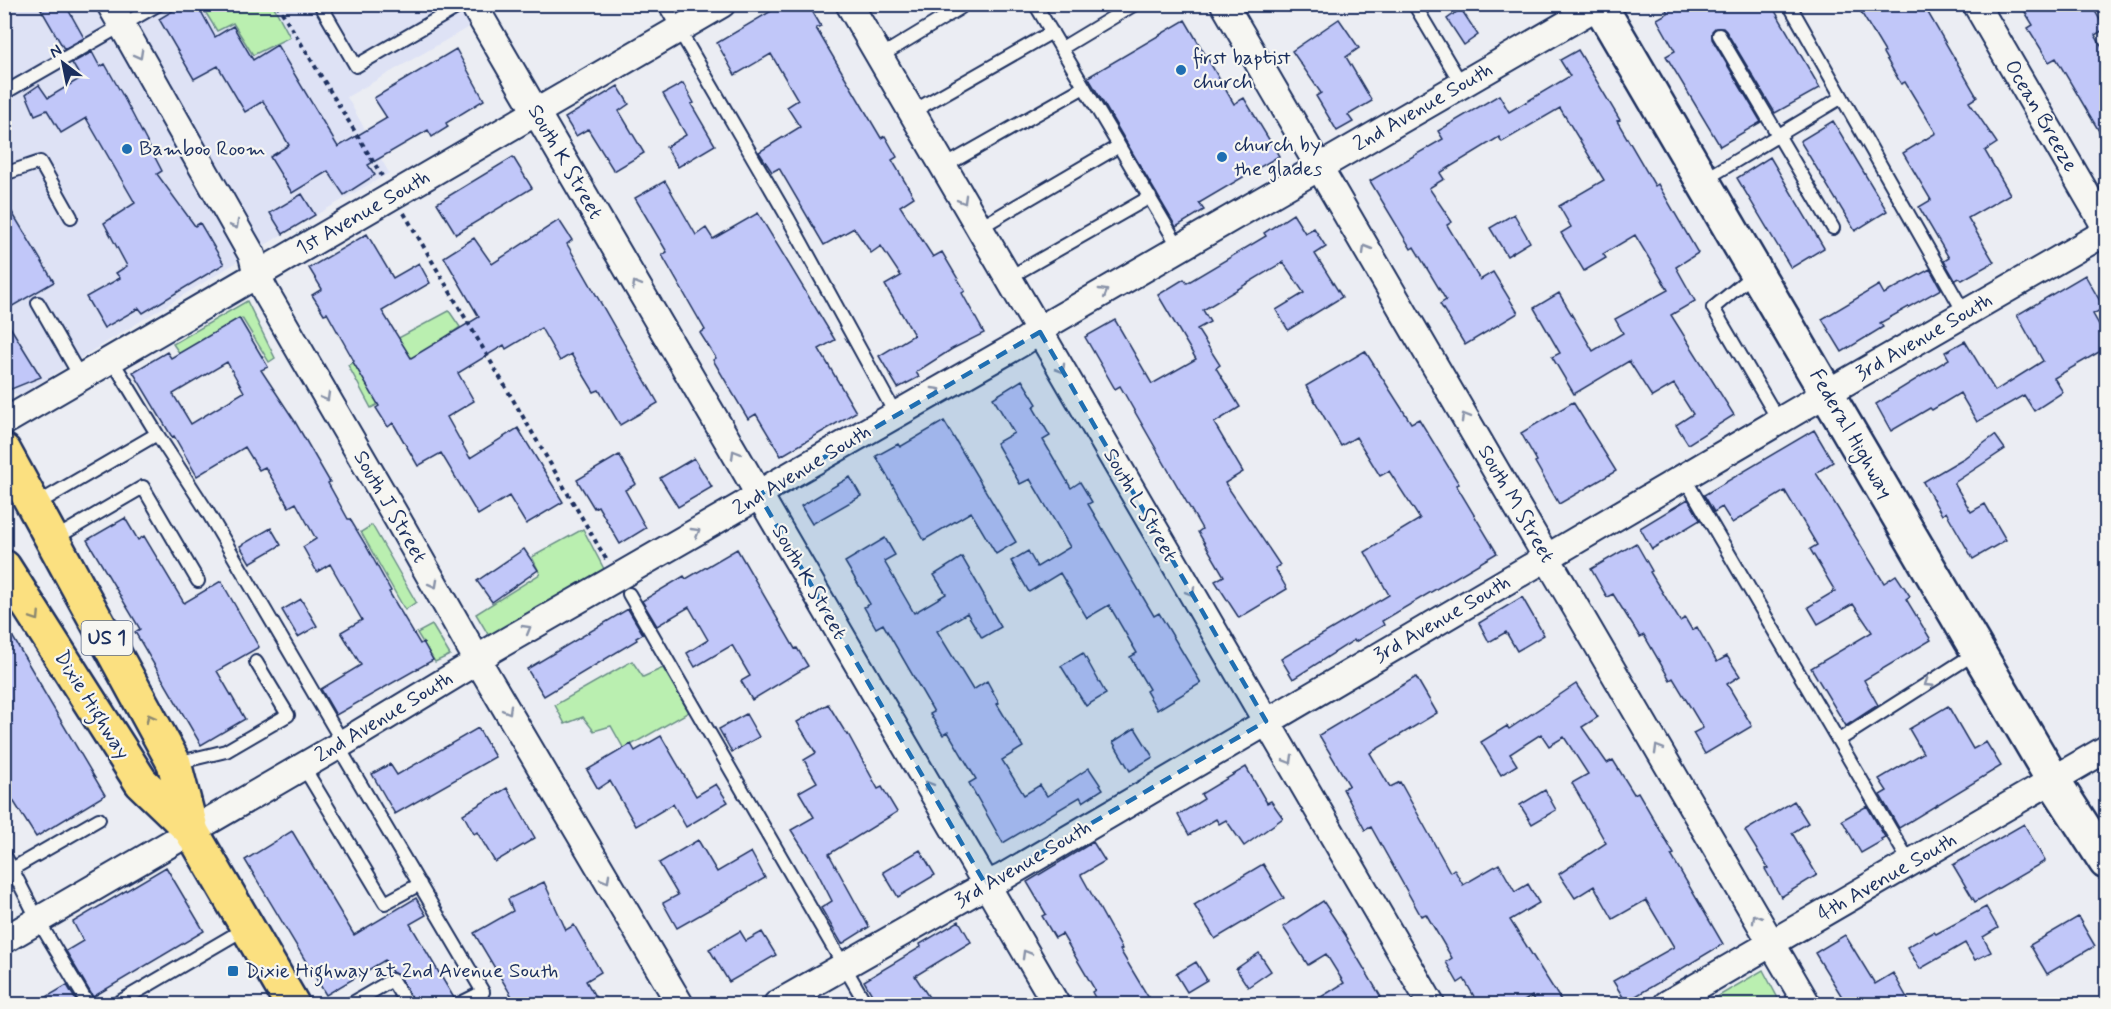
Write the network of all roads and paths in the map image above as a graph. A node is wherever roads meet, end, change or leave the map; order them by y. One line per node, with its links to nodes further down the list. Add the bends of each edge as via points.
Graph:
1 (159, 4): 17 (lane)
2 (277, 4): 35 (path)
3 (320, 4): 4 (lane, via 356,66)
4 (463, 4)
5 (473, 4): 28 (street, South K Street)
6 (664, 4): 18 (lane)
7 (722, 4): 18 (street, 1st Avenue South)
8 (849, 4): 22 (street, South L Street)
9 (1035, 4): 19 (lane)
10 (1135, 4): 21 (lane)
11 (1224, 4): 32 (street, South M Street)
12 (1414, 4): 23 (lane)
13 (1789, 4): 26 (lane)
14 (1976, 4): 40 (street, Ocean Breeze)
15 (1600, 5): 23 (street, 2nd Avenue South); 34 (main road, Federal Highway)
16 (960, 8): 22 (lane)
17 (116, 15): 25 (lane); 43 (street, South J Street, one-way to 43, via 252,255)
18 (679, 30): 28 (street, 1st Avenue South); 51 (lane)
19 (1052, 32): 21 (lane); 27 (lane)
20 (1719, 35): 29 (lane)
21 (1062, 48): 24 (lane)
22 (879, 57): 27 (street, South L Street)
23 (1462, 85): 32 (street, 2nd Avenue South)
24 (1084, 87): 30 (lane); 31 (lane)
25 (4, 93)
26 (1842, 97): 29 (lane); 46 (lane)
27 (912, 112): 31 (street, South L Street)
28 (536, 113): 35 (street, 1st Avenue South); 57 (street, South K Street, one-way to 28)
29 (1778, 135): 34 (lane); 39 (lane)
30 (1119, 146): 36 (lane); 38 (lane)
31 (943, 167): 38 (street, South L Street, one-way to 38)
32 (1319, 169): 41 (street, 2nd Avenue South); 60 (street, South M Street, one-way to 32)
33 (4, 174): 37 (lane, via 40,162)
34 (1703, 181): 42 (main road, Federal Highway)
35 (394, 196): 43 (street, 1st Avenue South); 61 (path)
36 (1150, 197): 41 (lane); 44 (lane)
37 (71, 218)
38 (979, 228): 44 (street, South L Street)
39 (1833, 228)
40 (2106, 230): 46 (street, 3rd Avenue South)
41 (1180, 249): 47 (street, 2nd Avenue South, one-way to 41)
42 (1756, 272): 50 (main road, Federal Highway); 52 (lane, via 1713,308)
43 (257, 275): 48 (street, 1st Avenue South); 66 (street, South J Street, one-way to 66)
44 (1008, 278): 47 (street, South L Street)
45 (38, 303): 49 (lane)
46 (1965, 314): 50 (street, 3rd Avenue South)
47 (1040, 332): 51 (street, 2nd Avenue South, one-way to 47); 68 (street, South L Street, one-way to 68)
48 (112, 360): 49 (street, 1st Avenue South); 54 (lane)
49 (81, 378): 53 (street, 1st Avenue South)
50 (1827, 393): 52 (street, 3rd Avenue South); 65 (main road, Federal Highway)
51 (896, 414): 57 (street, 2nd Avenue South)
52 (1779, 421): 56 (street, 3rd Avenue South)
53 (4, 422)
54 (157, 434): 58 (lane); 70 (lane, via 207,511)
55 (4, 451): 58 (main road, Dixie Highway / US 1)
56 (1684, 477): 60 (street, 3rd Avenue South); 69 (lane)
57 (759, 495): 66 (street, 2nd Avenue South, one-way to 57); 82 (street, South K Street, one-way to 57)
58 (34, 505): 59 (main road, Dixie Highway / US 1)
59 (53, 540): 63 (lane, via 143,487); 72 (main road, Dixie Highway / US 1, one-way to 59)
60 (1547, 558): 68 (street, 3rd Avenue South); 86 (street, South M Street, one-way to 60)
61 (609, 565)
62 (4, 567): 76 (main road, Dixie Highway / US 1, one-way to 76, via 141,782)
63 (198, 582)
64 (629, 594): 87 (lane)
65 (1978, 652): 69 (lane, one-way to 69); 74 (main road, Federal Highway)
66 (478, 660): 70 (street, 2nd Avenue South); 94 (street, South J Street, one-way to 94)
67 (256, 662): 72 (lane, via 288,715 226,751)
68 (1266, 721): 82 (street, 3rd Avenue South); 98 (street, South L Street, one-way to 98)
69 (1839, 741): 79 (lane)
70 (341, 744): 73 (street, 2nd Avenue South); 81 (lane)
71 (2106, 749): 74 (street, 4th Avenue South)
72 (174, 763): 76 (main road, Dixie Highway / US 1)
73 (303, 766): 76 (street, 2nd Avenue South); 81 (lane, via 385,903)
74 (2053, 780): 78 (main road, Federal Highway); 79 (street, 4th Avenue South)
75 (99, 819): 80 (lane)
76 (192, 832): 83 (street, 2nd Avenue South); 84 (main road, Dixie Highway / US 1)
77 (4, 854): 80 (lane)
78 (2106, 862)
79 (1910, 863): 86 (street, 4th Avenue South)
80 (12, 868): 83 (lane)
81 (420, 884): 93 (lane, via 483,992)
82 (986, 885): 87 (street, 3rd Avenue South); 97 (street, South K Street, one-way to 82)
83 (39, 920): 85 (street, 2nd Avenue South); 88 (lane)
84 (247, 928): 89 (lane); 90 (main road, Dixie Highway / US 1)
85 (4, 940)
86 (1772, 944): 99 (street, 4th Avenue South); 100 (street, South M Street)
87 (844, 967): 95 (street, 3rd Avenue South); 96 (lane)
88 (88, 1005)
89 (116, 1005)
90 (292, 1005)
91 (351, 1005): 92 (lane, via 392,980)
92 (407, 1005)
93 (459, 1005)
94 (680, 1005)
95 (777, 1005)
96 (866, 1005)
97 (1056, 1005)
98 (1431, 1005)
99 (1667, 1005)
100 (1807, 1005)

